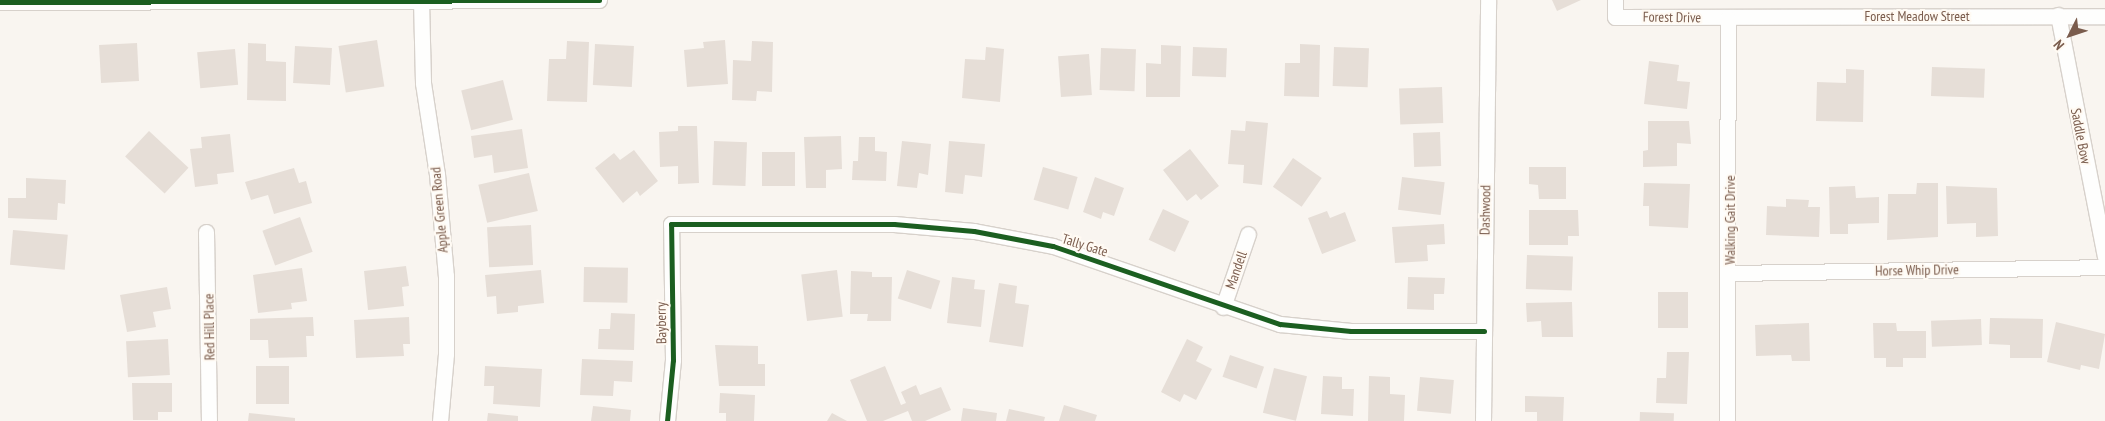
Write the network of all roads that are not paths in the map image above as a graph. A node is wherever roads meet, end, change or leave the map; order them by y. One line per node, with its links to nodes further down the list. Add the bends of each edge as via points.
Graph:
1 (421, 0): 2 (street); 5 (street); 18 (street, Apple Green Road, via 423,83 437,174 446,276 446,354)
2 (599, 0)
3 (1488, 0): 16 (street, Dashwood)
4 (1615, 0): 8 (street, Forest Drive, via 1615,17)
5 (0, 2)
6 (2058, 15): 7 (street, Forest Meadow Street); 8 (street, Forest Meadow Street); 12 (street, Saddle Bow)
7 (2105, 16)
8 (1728, 18): 14 (street, Walking Gait Drive)
9 (671, 224): 15 (street, Tally Gate, via 894,224 974,231 1053,246 1130,270); 19 (street, Bayberry, via 674,360)
10 (206, 232): 17 (street, Red Hill Place)
11 (1248, 234): 15 (street, Mandell)
12 (2105, 256)
13 (2105, 267): 14 (street, Horse Whip Drive)
14 (1730, 273): 21 (street, Walking Gait Drive)
15 (1223, 307): 16 (street, Tally Gate, via 1280,324 1315,329)
16 (1484, 331): 20 (street, Dashwood)
17 (209, 421)
18 (440, 421)
19 (667, 421)
20 (1484, 421)
21 (1728, 421)

